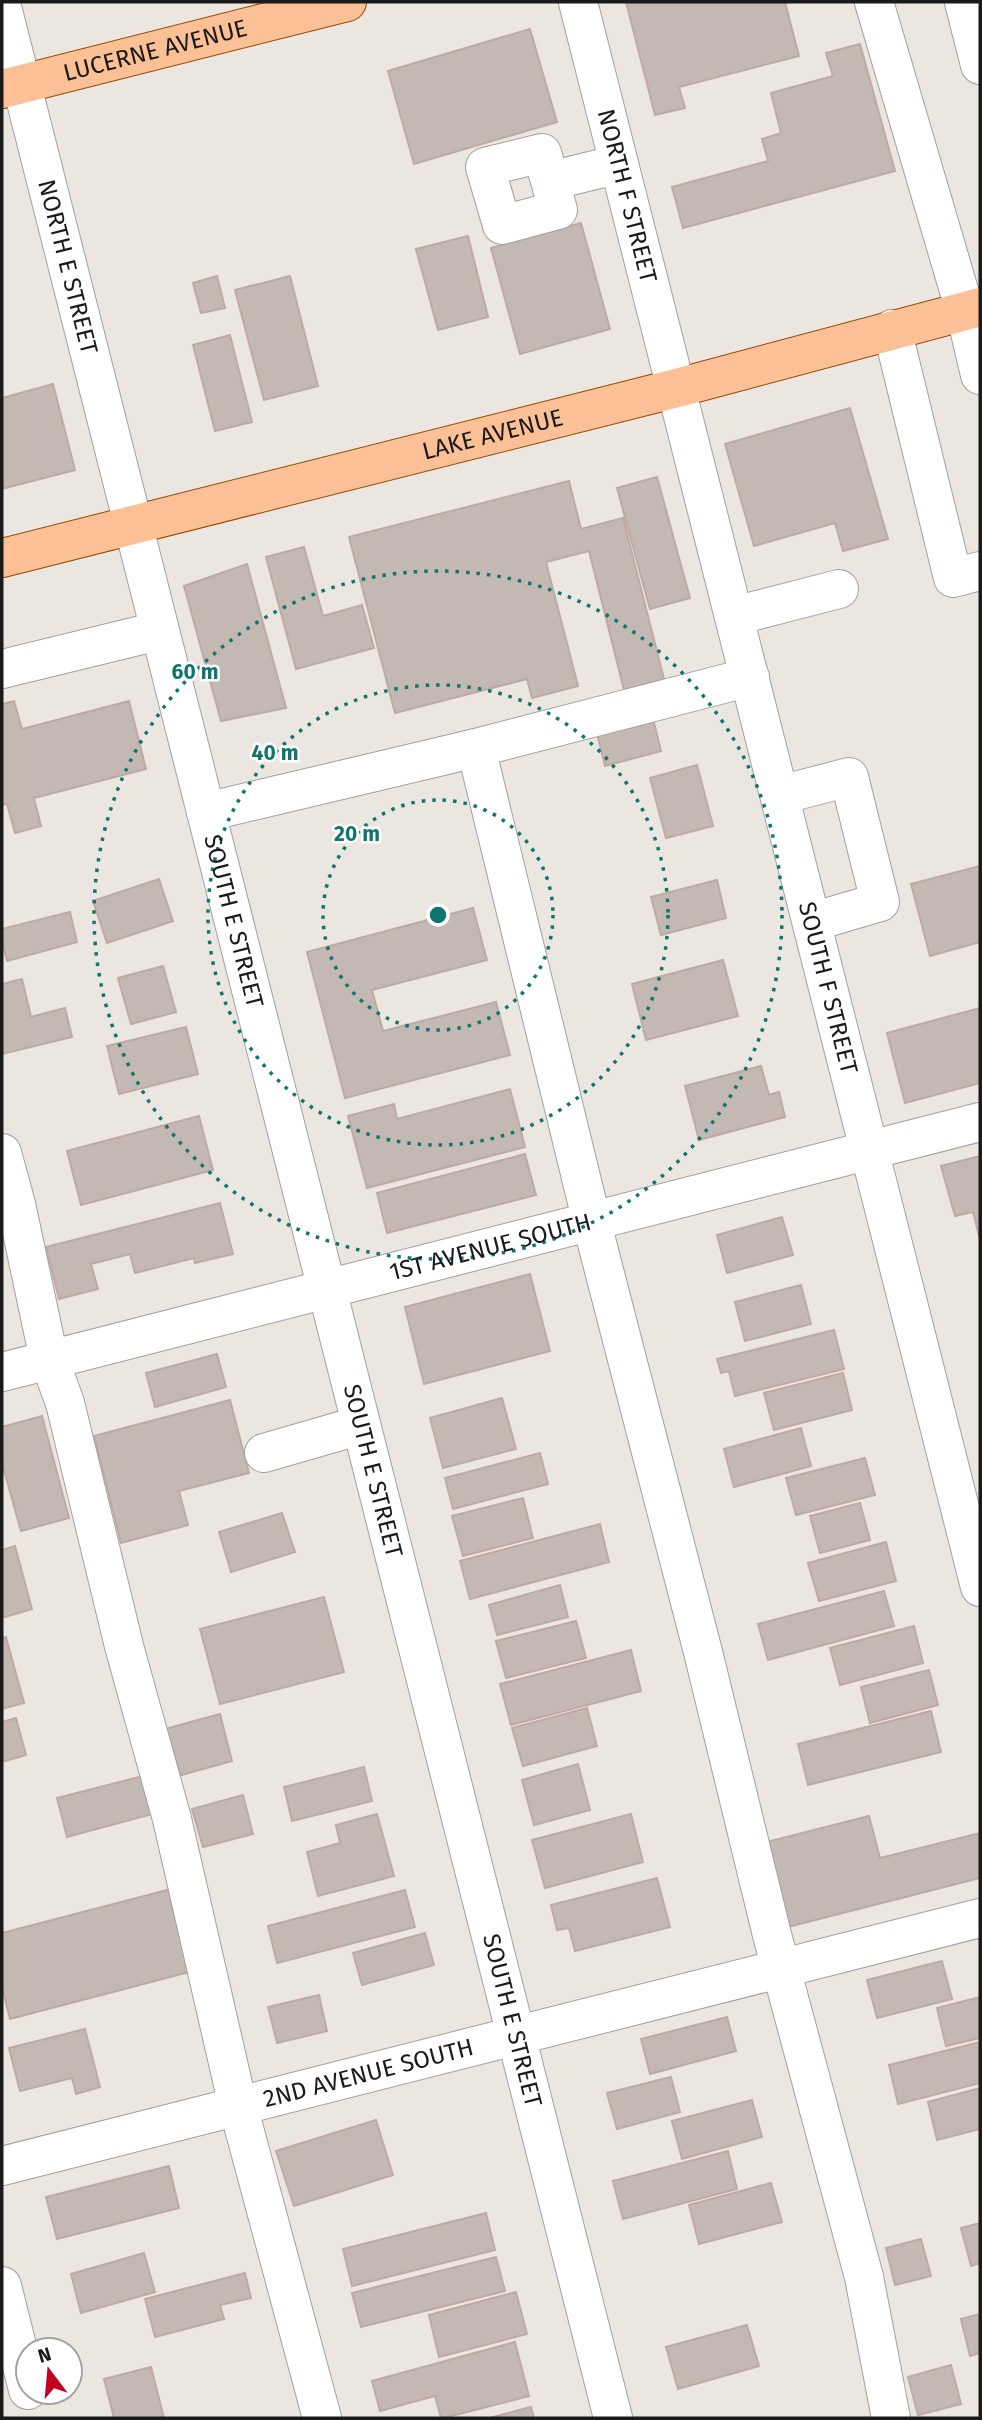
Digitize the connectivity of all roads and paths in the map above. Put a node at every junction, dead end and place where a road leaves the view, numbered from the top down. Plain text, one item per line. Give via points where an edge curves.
1 (347, 2) edge
2 (578, 2) edge
3 (874, 2) edge
4 (964, 2) edge
5 (2, 7) edge
6 (980, 65) edge
7 (12, 87) edge
8 (619, 164) junction
9 (550, 181) dead end
10 (973, 309) edge
11 (892, 330) junction
12 (980, 376) edge
13 (677, 388) junction
14 (133, 525) junction
15 (2, 558) edge
16 (980, 571) edge
17 (839, 589) dead end
18 (734, 616) junction
19 (159, 631) junction
20 (2, 669) edge
21 (750, 677) junction
22 (477, 748) junction
23 (779, 795) junction
24 (206, 812) junction
25 (812, 922) junction
26 (980, 1122) edge
27 (870, 1151) junction
28 (2, 1153) edge
29 (592, 1222) junction
30 (327, 1289) junction
31 (49, 1359) junction
32 (2, 1371) edge
33 (361, 1425) junction
34 (264, 1453) dead end
35 (980, 1587) edge
36 (980, 1917) edge
37 (782, 1968) junction
38 (516, 2036) junction
39 (238, 2106) junction
40 (2, 2166) edge
41 (2, 2286) edge
42 (14, 2336) edge
43 (322, 2418) edge
44 (613, 2418) edge
45 (891, 2418) edge

1 - 7 main road, LUCERNE AVENUE
2 - 8 street, NORTH F STREET
3 - 10 street
4 - 6 street
5 - 7 street, NORTH E STREET
7 - 14 street, NORTH E STREET
8 - 9 street
8 - 13 street, NORTH F STREET
10 - 11 main road, LAKE AVENUE
10 - 12 street
11 - 13 main road, LAKE AVENUE
11 - 16 street via 953,578
13 - 14 main road, LAKE AVENUE
13 - 18 street, SOUTH F STREET
14 - 15 main road, LAKE AVENUE
14 - 19 street, SOUTH E STREET
17 - 18 street
18 - 21 street, SOUTH F STREET
19 - 20 street
19 - 24 street, SOUTH E STREET
21 - 22 street
21 - 23 street, SOUTH F STREET
22 - 24 street
22 - 29 street
23 - 25 street, SOUTH F STREET
23 - 25 street via 849,777 880,902
24 - 30 street, SOUTH E STREET
25 - 27 street, SOUTH F STREET
26 - 27 street, 1ST AVENUE SOUTH
27 - 29 street, 1ST AVENUE SOUTH
27 - 35 street, SOUTH F STREET
28 - 31 street
29 - 30 street, 1ST AVENUE SOUTH
29 - 37 street
30 - 31 street, 1ST AVENUE SOUTH
30 - 33 street, SOUTH E STREET
31 - 32 street, 1ST AVENUE SOUTH
31 - 39 street via 65,1403 172,1819
33 - 34 street
33 - 38 street, SOUTH E STREET
36 - 37 street, 2ND AVENUE SOUTH
37 - 38 street, 2ND AVENUE SOUTH
37 - 45 street via 864,2277
38 - 39 street, 2ND AVENUE SOUTH
38 - 44 street, SOUTH E STREET
39 - 40 street, 2ND AVENUE SOUTH
39 - 43 street
41 - 42 street

